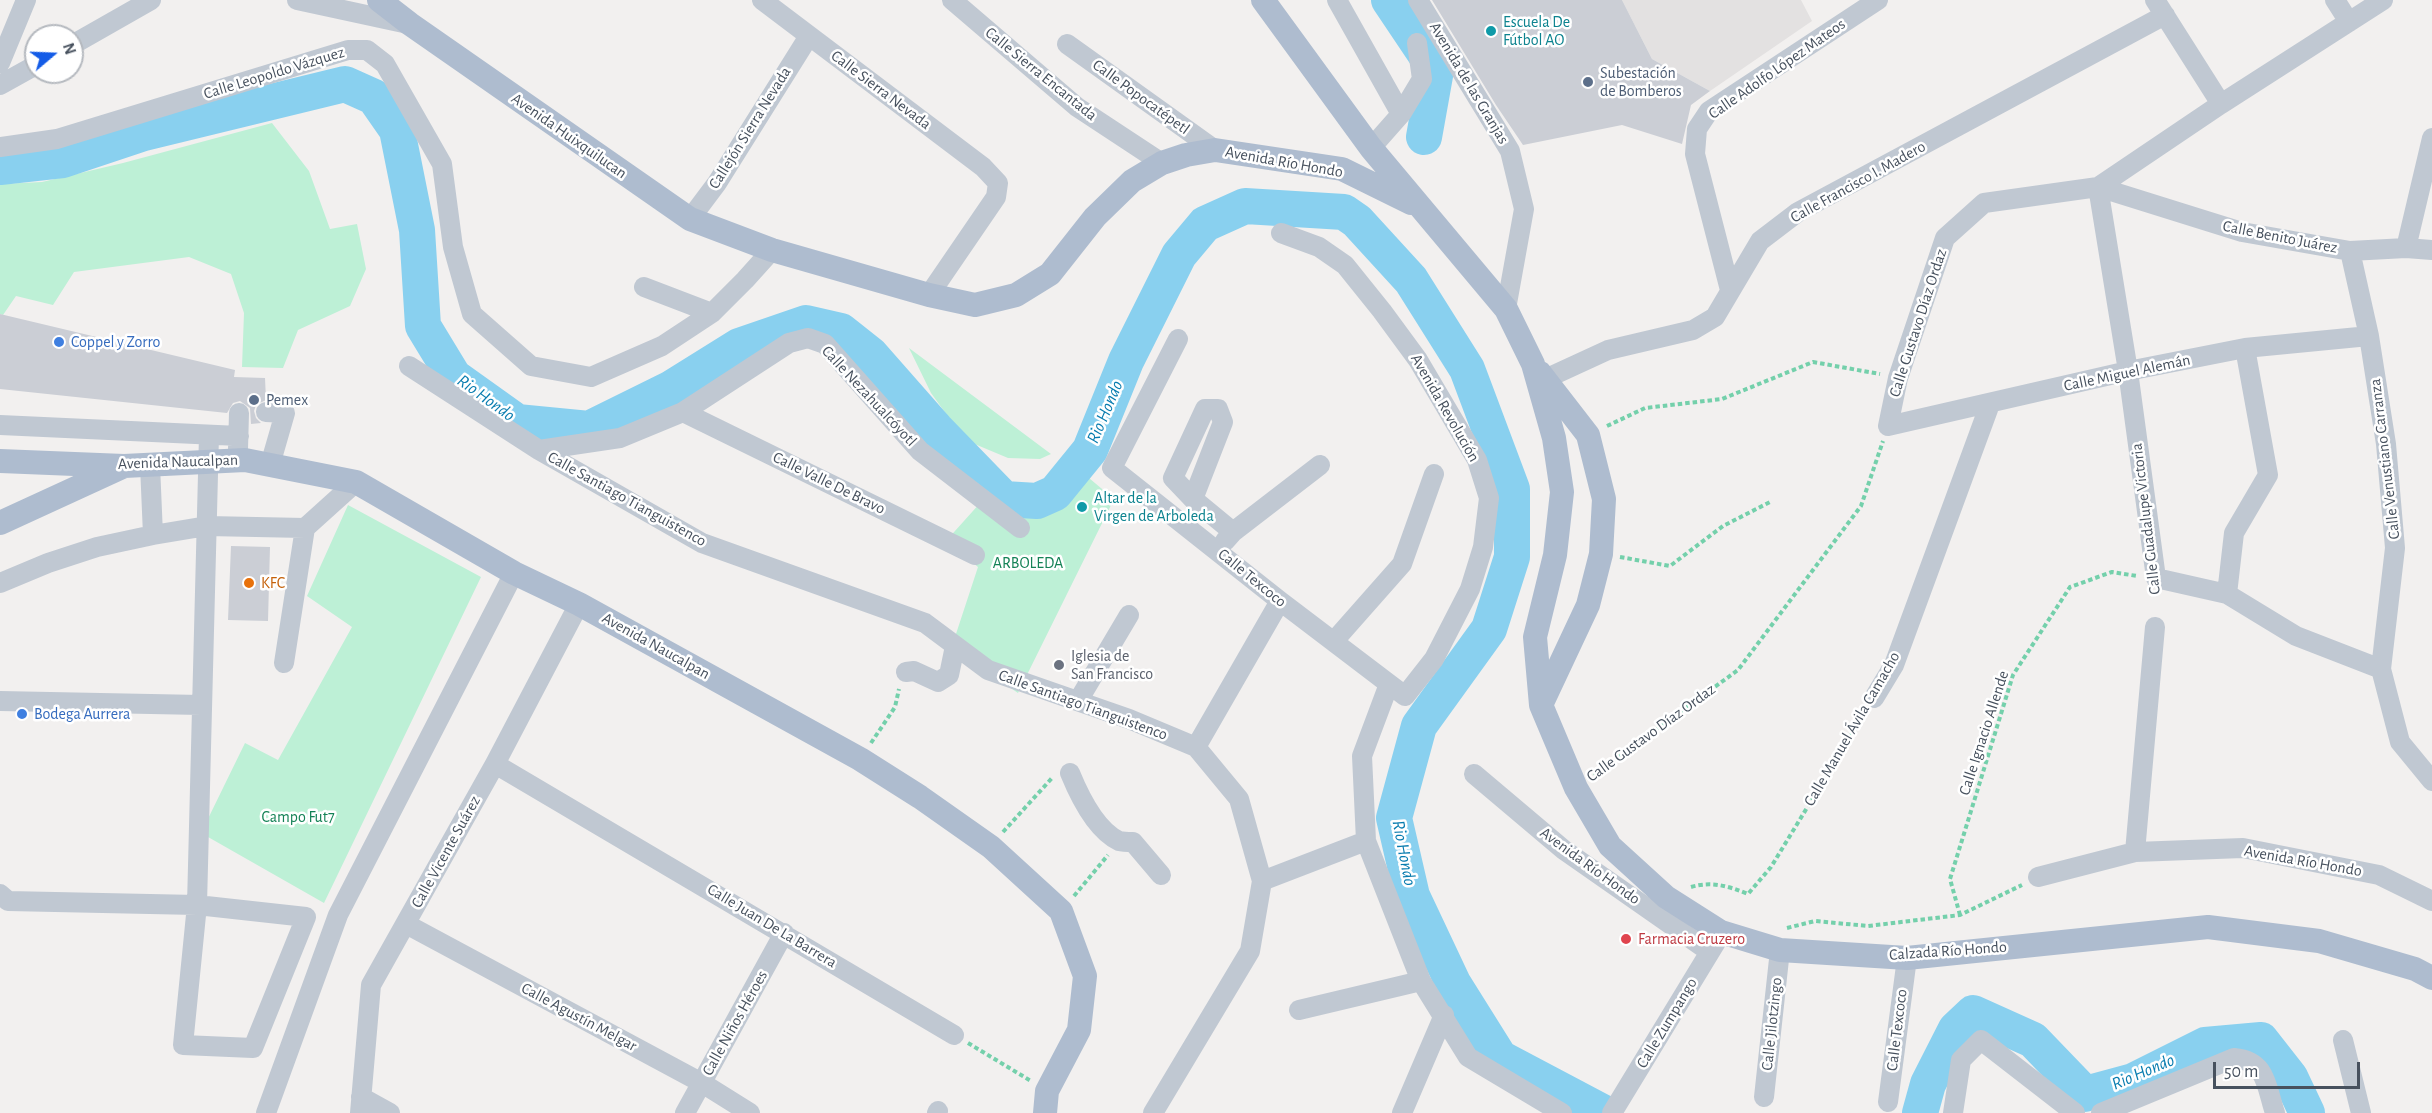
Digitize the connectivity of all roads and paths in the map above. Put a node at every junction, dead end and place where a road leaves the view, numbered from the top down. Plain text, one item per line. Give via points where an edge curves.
1 (26, 0) edge
2 (152, 0) edge
3 (297, 0) edge
4 (379, 0) edge
5 (762, 0) edge
6 (952, 0) edge
7 (1263, 0) edge
8 (1337, 0) edge
9 (1418, 0) edge
10 (1878, 0) edge
11 (2335, 0) edge
12 (2383, 0) edge
13 (2160, 8) edge
14 (2349, 22) junction
15 (411, 24) junction
16 (809, 36) junction
17 (84, 38) edge
18 (1417, 43) dead end
19 (1067, 44) dead end
20 (0, 63) edge
21 (24, 72) edge
22 (0, 85) edge
23 (2221, 104) junction
24 (1401, 114) junction
25 (2432, 138) edge
26 (0, 147) edge
27 (1371, 148) junction
28 (1215, 150) junction
29 (1162, 163) junction
30 (1342, 169) junction
31 (2098, 187) junction
32 (1420, 208) junction
33 (690, 219) junction
34 (1281, 233) dead end
35 (2406, 248) junction
36 (772, 250) junction
37 (2432, 250) edge
38 (2350, 251) junction
39 (644, 287) dead end
40 (1730, 290) junction
41 (929, 295) junction
42 (1506, 309) junction
43 (712, 313) junction
44 (2369, 336) junction
45 (1178, 339) dead end
46 (2245, 348) junction
47 (409, 366) dead end
48 (2128, 371) junction
49 (1539, 372) junction
50 (1898, 378) junction
51 (1990, 404) junction
52 (239, 412) dead end
53 (266, 412) dead end
54 (683, 412) junction
55 (0, 425) edge
56 (1888, 426) junction
57 (210, 435) junction
58 (1588, 435) junction
59 (238, 448) junction
60 (539, 450) junction
61 (0, 461) edge
62 (210, 461) junction
63 (150, 465) junction
64 (270, 465) junction
65 (1320, 465) dead end
66 (124, 466) junction
67 (1434, 474) dead end
68 (356, 482) junction
69 (1193, 499) junction
70 (1772, 501) dead end
71 (0, 523) edge
72 (207, 526) junction
73 (304, 528) junction
74 (1020, 528) dead end
75 (1233, 532) junction
76 (153, 535) junction
77 (1217, 549) junction
78 (1601, 554) junction
79 (975, 555) dead end
80 (514, 573) junction
81 (2156, 578) junction
82 (0, 583) edge
83 (2227, 594) junction
84 (1280, 601) junction
85 (579, 604) junction
86 (1129, 615) dead end
87 (2155, 627) dead end
88 (1334, 641) junction
89 (955, 646) junction
90 (284, 663) dead end
91 (2381, 669) junction
92 (906, 672) joint
93 (1399, 691) junction
94 (1874, 698) joint
95 (0, 701) edge
96 (1078, 701) junction
97 (201, 705) junction
98 (1541, 705) junction
99 (1197, 747) junction
100 (860, 759) junction
101 (495, 764) junction
102 (1071, 773) joint
103 (1474, 774) dead end
104 (2432, 781) edge
105 (1576, 788) junction
106 (1120, 841) junction
107 (1366, 841) junction
108 (991, 847) junction
109 (2135, 852) junction
110 (1161, 875) dead end
111 (2038, 877) joint
112 (1262, 881) junction
113 (0, 894) edge
114 (1666, 897) junction
115 (2432, 901) edge
116 (198, 905) junction
117 (1061, 911) junction
118 (1960, 915) junction
119 (406, 924) junction
120 (784, 933) junction
121 (1752, 941) junction
122 (1716, 942) junction
123 (1780, 950) junction
124 (1907, 958) junction
125 (2432, 978) edge
126 (1421, 981) junction
127 (1299, 1010) dead end
128 (1444, 1015) junction
129 (954, 1035) joint
130 (2343, 1040) dead end
131 (702, 1083) junction
132 (1764, 1097) dead end
133 (1046, 1102) edge
134 (1888, 1102) dead end
135 (361, 1105) edge
136 (266, 1113) edge
137 (390, 1113) edge
138 (685, 1113) edge
139 (750, 1113) edge
140 (1153, 1113) edge
141 (1402, 1113) edge
142 (1562, 1113) edge
143 (1612, 1113) edge
144 (1953, 1113) edge
145 (2075, 1113) edge
146 (2101, 1113) edge
147 (2274, 1113) edge
148 (2361, 1113) edge

1 - 20 street
2 - 17 street
3 - 15 street
4 - 15 main road, Avenida Huixquilucan
5 - 16 street, Calle Sierra Nevada
6 - 29 street, Calle Sierra Encantada via 1077,107
7 - 27 main road
8 - 24 street
9 - 42 street, Avenida de las Granjas via 1510,151 1524,209
10 - 40 street, Calle Adolfo López Mateos via 1709,111 1697,129 1695,154
11 - 14 street
12 - 14 street, Calle Gustavo Díaz Ordaz
13 - 23 street
13 - 40 street, Calle Francisco I. Madero via 1798,212 1760,242
14 - 23 street, Calle Gustavo Díaz Ordaz
15 - 33 main road, Avenida Huixquilucan
16 - 33 street, Callejón Sierra Nevada via 717,183
16 - 41 street, Calle Sierra Nevada via 983,167 998,183 996,197
18 - 24 street via 1422,79
19 - 28 street, Calle Popocatépetl
21 - 22 street
23 - 31 street, Calle Gustavo Díaz Ordaz
24 - 27 street
25 - 35 street
26 - 43 street, Calle Leopoldo Vázquez via 57,139 348,50 367,50 385,64 442,164 453,248 472,314 531,366 591,377 662,346
27 - 30 main road
27 - 32 main road
28 - 29 main road, Avenida Río Hondo
28 - 30 main road, Avenida Río Hondo
29 - 41 main road, Avenida Río Hondo via 1132,181 1095,218 1050,274 1016,295 975,305
30 - 32 main road, Avenida Río Hondo
31 - 38 street, Calle Benito Juárez via 2242,232
31 - 48 street, Calle Guadalupe Victoria
31 - 50 street, Calle Gustavo Díaz Ordaz via 1984,203 1945,238
32 - 42 main road
33 - 36 main road, Avenida Huixquilucan
34 - 93 street, Avenida Revolución via 1319,247 1346,266 1382,311 1418,360 1477,460 1488,498 1483,547 1470,589 1434,659
35 - 37 street, Calle Benito Juárez
35 - 38 street, Calle Benito Juárez
36 - 41 main road, Avenida Río Hondo
36 - 43 street, Calle Leopoldo Vázquez
38 - 44 street, Calle Venustiano Carranza
39 - 43 street
40 - 49 street, Calle Francisco I. Madero via 1715,317 1693,330 1608,350
42 - 49 main road
44 - 46 street, Calle Miguel Alemán
44 - 91 street, Calle Venustiano Carranza via 2386,444 2395,548
45 - 77 street, Calle Texcoco via 1112,468
46 - 48 street, Calle Miguel Alemán
46 - 83 street via 2268,475 2234,533
47 - 60 street
48 - 51 street, Calle Miguel Alemán
48 - 81 street, Calle Guadalupe Victoria
49 - 58 main road
49 - 98 main road via 1562,492 1555,555 1534,638
50 - 56 street, Calle Gustavo Díaz Ordaz
50 - 58 path via 1813,362 1722,399 1645,408
51 - 56 street, Calle Miguel Alemán
51 - 94 street, Calle Manuel Ávila Camacho via 1894,665
52 - 59 street
53 - 64 street via 285,413
54 - 60 street, Calle Nezahualcóyotl via 620,438
54 - 74 street, Calle Nezahualcóyotl via 789,343 808,338 825,344 920,451
54 - 79 street, Calle Valle De Bravo
55 - 57 street
56 - 105 path, Calle Gustavo Díaz Ordaz via 1861,506 1738,670
57 - 59 street
57 - 62 street
58 - 78 main road via 1604,499
59 - 62 main road, Avenida Naucalpan
59 - 64 main road, Avenida Naucalpan
60 - 89 street, Calle Santiago Tianguistenco via 702,543 926,623
61 - 66 main road, Avenida Naucalpan
62 - 63 main road, Avenida Naucalpan
62 - 72 street
63 - 66 main road, Avenida Naucalpan
63 - 76 street
64 - 68 main road, Avenida Naucalpan
65 - 75 street
66 - 71 main road
67 - 88 street via 1402,564
68 - 73 street
68 - 80 main road, Avenida Naucalpan
69 - 69 street via 1223,422 1218,409 1204,409 1173,478
69 - 75 street
70 - 78 path via 1723,526 1671,566
72 - 73 street
72 - 76 street
72 - 97 street
73 - 90 street
75 - 77 street
76 - 82 street via 97,547
77 - 84 street, Calle Texcoco
78 - 98 main road via 1588,605
80 - 85 main road, Avenida Naucalpan
80 - 136 street via 338,915
81 - 83 street
81 - 118 path, Calle Ignacio Allende via 2112,572 2070,587 2013,675 1950,879
83 - 91 street via 2295,636
84 - 88 street, Calle Texcoco
84 - 99 street
85 - 100 main road, Avenida Naucalpan
85 - 101 street, Calle Vicente Suárez
86 - 96 street
87 - 109 street
88 - 93 street, Calle Texcoco
89 - 92 street via 949,675 938,682 914,671
89 - 96 street, Calle Santiago Tianguistenco via 988,670
91 - 104 street via 2400,742
92 - 100 path via 895,706
93 - 107 street via 1386,692 1362,756
94 - 114 path, Calle Manuel Ávila Camacho via 1771,867 1748,894 1722,884 1700,884
95 - 97 street
96 - 99 street, Calle Santiago Tianguistenco
97 - 116 street
98 - 105 main road, Calzada Río Hondo
99 - 112 street, Calle Santiago Tianguistenco via 1239,799
100 - 108 main road, Avenida Naucalpan
101 - 119 street, Calle Vicente Suárez
101 - 120 street, Calle Juan De La Barrera
102 - 106 street via 1080,797 1101,825
102 - 108 path via 1052,778
103 - 122 street, Avenida Río Hondo via 1564,850
105 - 114 main road, Calzada Río Hondo via 1610,846
106 - 110 street via 1133,842
106 - 117 path
107 - 112 street
107 - 126 street
108 - 117 main road, Avenida Naucalpan
109 - 111 street, Avenida Río Hondo
109 - 115 street, Avenida Río Hondo via 2243,848 2379,875
111 - 118 path
112 - 140 street, Calle Santiago Tianguistenco via 1250,951
113 - 116 street via 8,901
114 - 122 main road, Calzada Río Hondo
116 - 116 street via 183,1045 253,1048 306,917
117 - 133 main road, Avenida Naucalpan via 1086,976 1079,1030
118 - 121 path via 1868,926 1815,921
119 - 131 street, Calle Agustín Melgar
119 - 135 street, Calle Vicente Suárez via 371,985
120 - 129 street, Calle Juan De La Barrera
120 - 131 street, Calle Niños Héroes
121 - 122 main road, Calzada Río Hondo
121 - 123 main road, Calzada Río Hondo
122 - 143 street, Calle Zumpango
123 - 124 main road, Calzada Río Hondo
123 - 132 street, Calle Jilotzingo
124 - 125 main road, Calzada Río Hondo via 2208,927 2319,941 2415,969
124 - 134 street, Calle Texcoco
126 - 127 street
126 - 128 street
128 - 141 street
128 - 142 street via 1468,1057
129 - 133 path
130 - 148 street
131 - 138 street, Calle Niños Héroes
131 - 139 street, Calle Agustín Melgar
135 - 137 street
144 - 145 street via 1961,1060 1981,1040
146 - 147 street via 2234,1058 2256,1063 2264,1076

